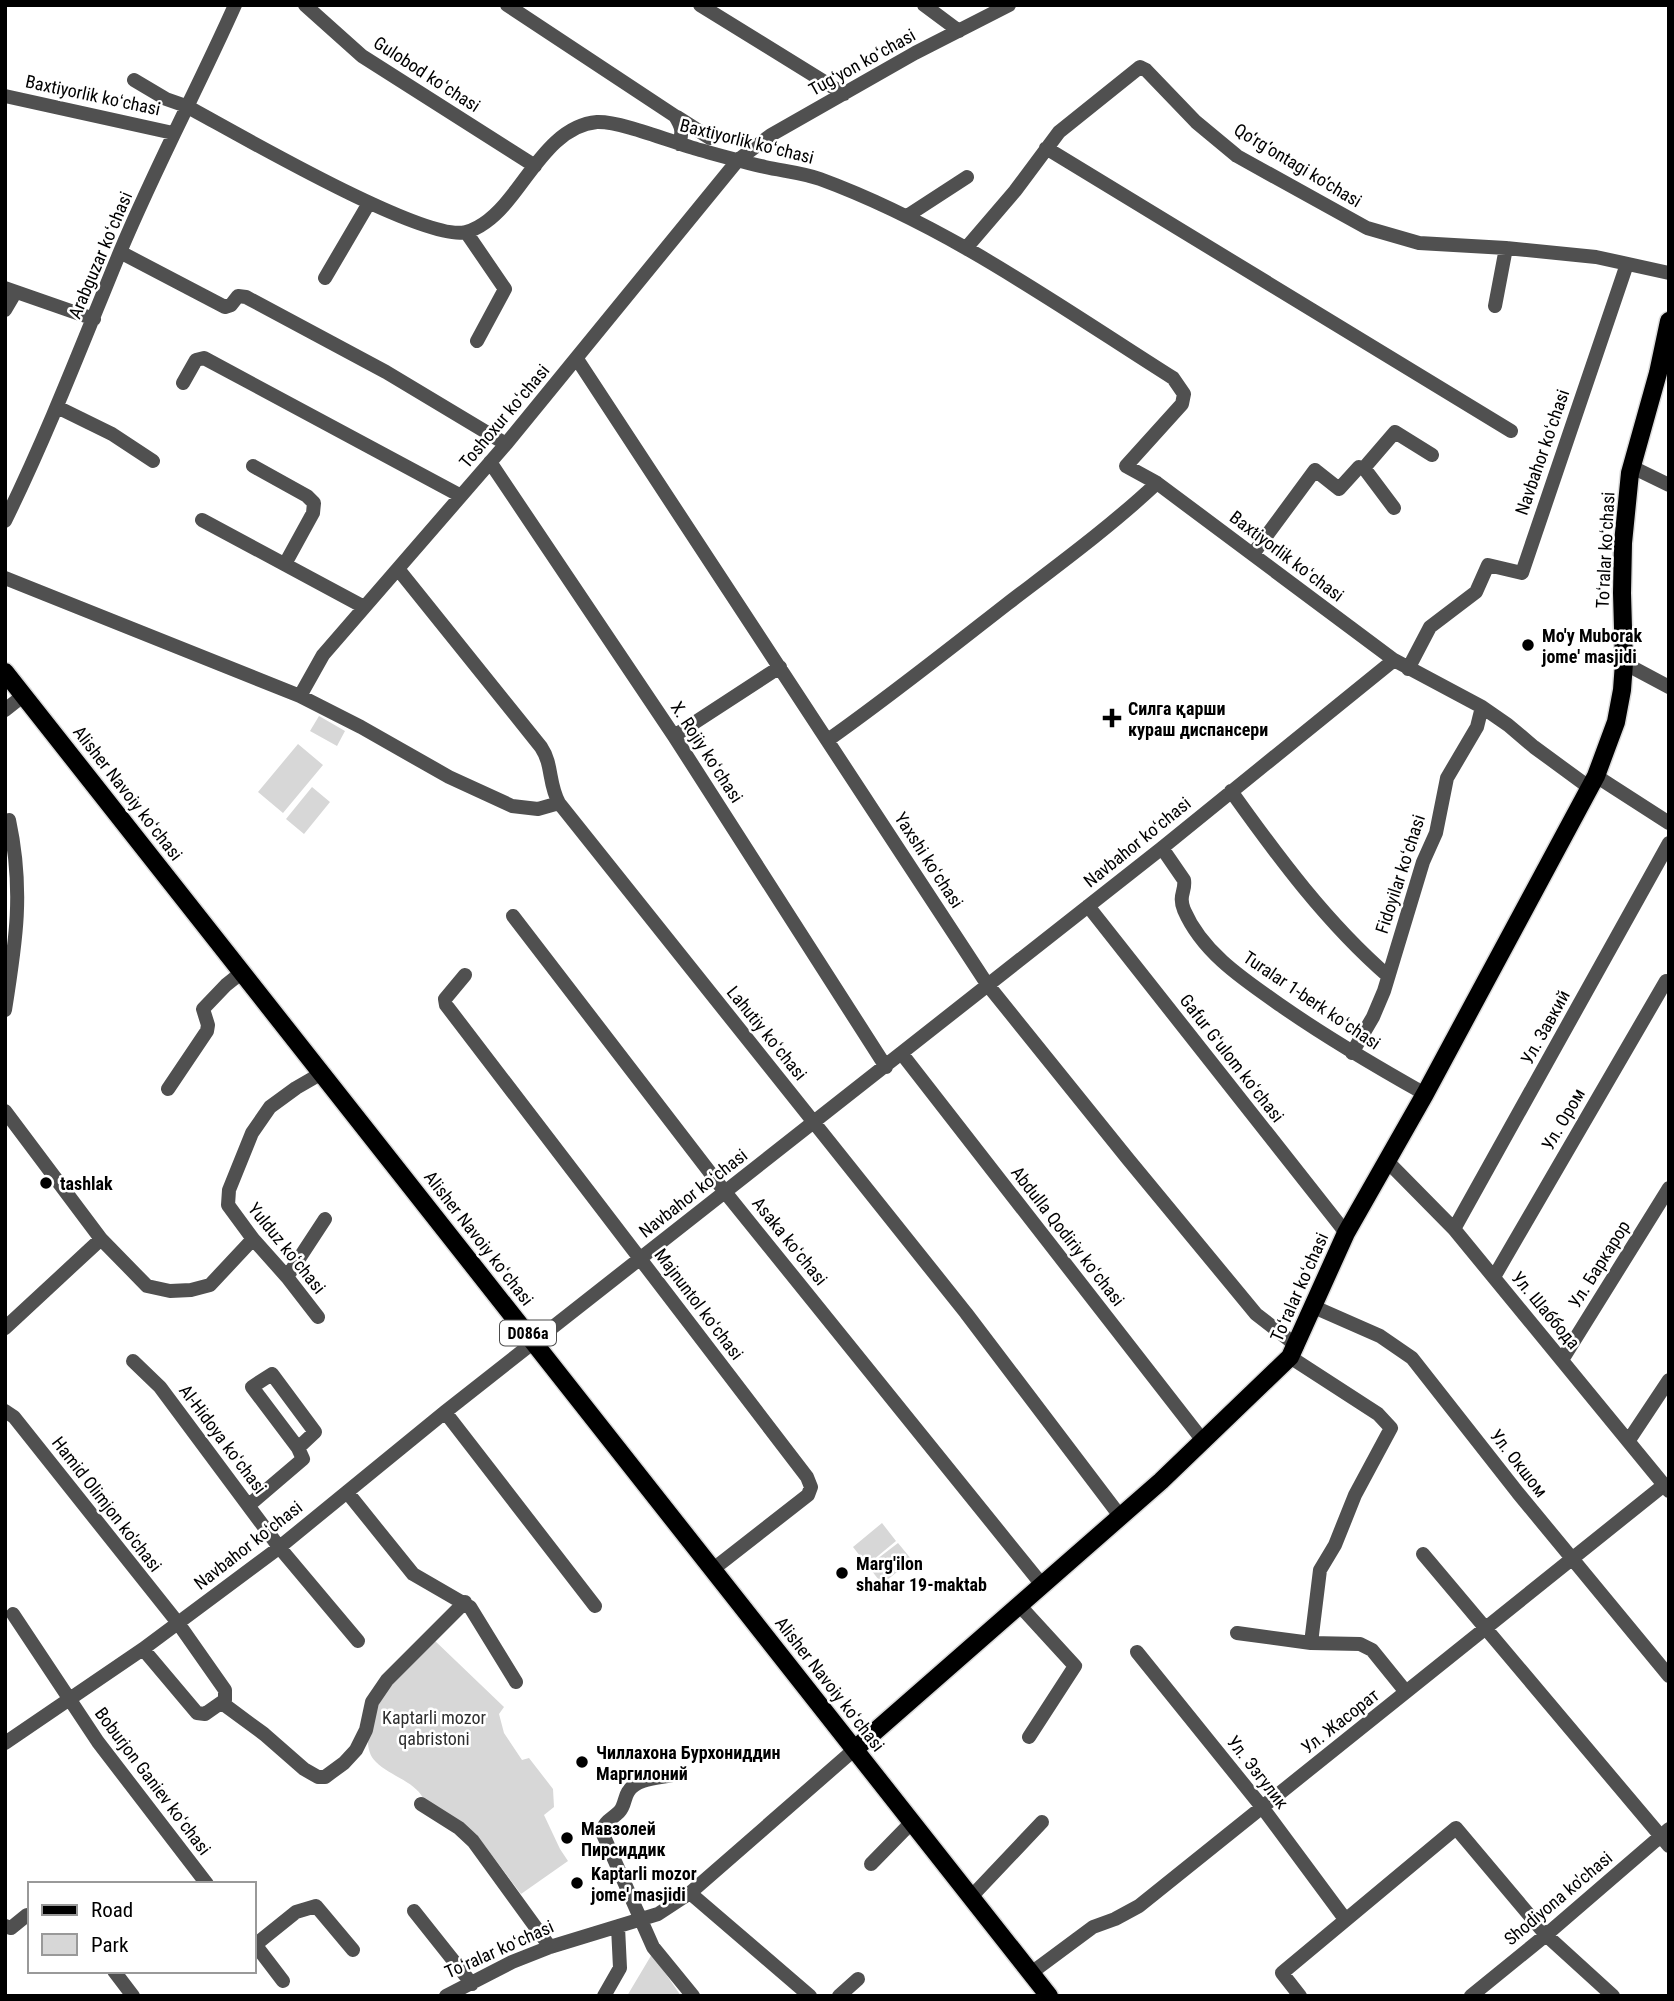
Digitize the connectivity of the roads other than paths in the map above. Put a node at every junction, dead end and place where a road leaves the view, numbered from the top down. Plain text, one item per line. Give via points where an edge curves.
1 (235, 5) edge
2 (305, 5) edge
3 (507, 5) edge
4 (700, 5) edge
5 (923, 5) edge
6 (1009, 5) edge
7 (959, 31) junction
8 (134, 80) dead end
9 (844, 94) junction
10 (5, 96) edge
11 (186, 106) junction
12 (676, 116) junction
13 (173, 133) junction
14 (710, 138) dead end
15 (679, 144) junction
16 (1046, 148) junction
17 (738, 160) junction
18 (535, 166) junction
19 (967, 177) dead end
20 (369, 203) junction
21 (907, 216) junction
22 (466, 232) junction
23 (967, 247) junction
24 (1506, 248) junction
25 (121, 252) junction
26 (1627, 264) junction
27 (1669, 273) edge
28 (325, 278) dead end
29 (10, 291) edge
30 (1495, 306) dead end
31 (5, 310) edge
32 (94, 319) junction
33 (1669, 321) edge
34 (477, 341) dead end
35 (577, 359) junction
36 (183, 383) dead end
37 (57, 407) junction
38 (1511, 431) dead end
39 (506, 444) junction
40 (1432, 455) dead end
41 (153, 461) dead end
42 (490, 462) junction
43 (253, 466) dead end
44 (1632, 467) junction
45 (1364, 468) junction
46 (1157, 483) junction
47 (1669, 485) edge
48 (461, 496) junction
49 (1394, 508) dead end
50 (202, 520) dead end
51 (5, 521) edge
52 (1253, 554) junction
53 (285, 564) junction
54 (398, 569) junction
55 (5, 578) edge
56 (364, 607) junction
57 (1394, 660) junction
58 (1624, 663) junction
59 (780, 667) junction
60 (1408, 668) junction
61 (5, 672) edge
62 (1669, 687) edge
63 (24, 695) junction
64 (300, 696) junction
65 (1482, 707) junction
66 (5, 710) edge
67 (674, 736) junction
68 (828, 740) junction
69 (1593, 782) junction
70 (1231, 792) junction
71 (559, 803) junction
72 (9, 820) dead end
73 (1669, 822) edge
74 (1669, 843) edge
75 (1162, 848) junction
76 (1088, 906) junction
77 (513, 916) dead end
78 (241, 973) junction
79 (465, 975) dead end
80 (1388, 976) junction
81 (1666, 981) dead end
82 (987, 985) junction
83 (5, 1010) edge
84 (1352, 1053) junction
85 (902, 1054) junction
86 (886, 1067) junction
87 (322, 1073) junction
88 (168, 1089) dead end
89 (1426, 1094) junction
90 (5, 1111) edge
91 (815, 1123) junction
92 (1387, 1160) junction
93 (1669, 1188) edge
94 (725, 1192) junction
95 (325, 1219) dead end
96 (1454, 1229) junction
97 (1346, 1233) junction
98 (253, 1239) junction
99 (101, 1240) junction
100 (640, 1259) junction
101 (288, 1277) junction
102 (1494, 1277) junction
103 (1314, 1307) junction
104 (318, 1317) dead end
105 (5, 1328) edge
106 (535, 1343) junction
107 (1294, 1352) junction
108 (1562, 1360) junction
109 (133, 1361) dead end
110 (1669, 1380) edge
111 (5, 1410) edge
112 (445, 1412) junction
113 (1629, 1440) junction
114 (1204, 1442) junction
115 (298, 1448) junction
116 (1666, 1488) edge
117 (347, 1492) junction
118 (248, 1505) junction
119 (1120, 1516) junction
120 (279, 1547) junction
121 (1423, 1554) dead end
122 (1573, 1558) junction
123 (712, 1570) junction
124 (1042, 1586) junction
125 (464, 1602) junction
126 (595, 1606) dead end
127 (1020, 1606) junction
128 (13, 1614) dead end
129 (177, 1623) junction
130 (1485, 1629) junction
131 (1237, 1633) dead end
132 (358, 1641) dead end
133 (1311, 1643) junction
134 (143, 1649) junction
135 (1137, 1652) dead end
136 (1669, 1676) edge
137 (516, 1682) dead end
138 (1406, 1692) junction
139 (70, 1700) junction
140 (222, 1703) junction
141 (1029, 1737) dead end
142 (5, 1743) edge
143 (855, 1749) junction
144 (674, 1775) dead end
145 (421, 1804) dead end
146 (1262, 1807) junction
147 (912, 1822) junction
148 (1042, 1822) dead end
149 (1666, 1838) edge
150 (871, 1864) dead end
151 (204, 1882) edge
152 (690, 1893) junction
153 (971, 1897) junction
154 (414, 1911) dead end
155 (27, 1915) dead end
156 (1345, 1919) junction
157 (640, 1922) junction
158 (5, 1926) edge
159 (618, 1927) junction
160 (1546, 1935) junction
161 (256, 1943) edge
162 (256, 1945) edge
163 (550, 1947) junction
164 (353, 1950) dead end
165 (116, 1973) edge
166 (1031, 1973) junction
167 (858, 1979) dead end
168 (283, 1981) dead end
169 (472, 1984) junction
170 (1293, 1993) edge
171 (134, 1996) edge
172 (446, 1996) edge
173 (604, 1996) edge
174 (693, 1996) edge
175 (810, 1996) edge
176 (839, 1996) edge
177 (1049, 1996) edge
178 (1471, 1996) edge
179 (1614, 1996) edge

1 - 11 street, Arabguzar koʻchasi
2 - 18 street, Gulobod koʻchasi via 362,55
3 - 12 street
4 - 9 street
5 - 7 street
6 - 7 street, Tugʻyon koʻchasi
7 - 9 street, Tugʻyon koʻchasi
8 - 11 street, Baxtiyorlik koʻchasi
9 - 17 street, Tugʻyon koʻchasi via 771,135
10 - 13 street, Baxtiyorlik koʻchasi
11 - 13 street, Arabguzar koʻchasi
11 - 20 street, Baxtiyorlik koʻchasi
12 - 14 street
12 - 15 street via 681,125
13 - 25 street, Arabguzar koʻchasi
15 - 17 street, Baxtiyorlik koʻchasi
15 - 18 street, Baxtiyorlik koʻchasi via 596,122 562,137
16 - 23 street, Qo‘rg‘ontagi ko‘chasi
16 - 24 street, Qo‘rg‘ontagi ko‘chasi via 1059,132 1140,67 1237,156 1367,228 1419,243
16 - 38 street
17 - 21 street, Baxtiyorlik koʻchasi via 818,178
17 - 35 street, Toshoxur koʻchasi
18 - 22 street, Baxtiyorlik koʻchasi via 500,211
19 - 21 street
20 - 22 street, Baxtiyorlik koʻchasi via 432,228
20 - 28 street
21 - 23 street, Baxtiyorlik koʻchasi
22 - 34 street via 505,289
23 - 46 street, Baxtiyorlik koʻchasi via 1180,385 1182,404 1126,467
24 - 26 street, Qo‘rg‘ontagi ko‘chasi
24 - 30 street
25 - 32 street, Arabguzar koʻchasi
25 - 39 street via 225,307 237,296 246,297 386,372
26 - 27 street, Qo‘rg‘ontagi ko‘chasi
26 - 60 street, Navbahor koʻchasi via 1522,573 1488,565 1476,592 1430,627
29 - 31 street
29 - 32 street
32 - 37 street, Arabguzar koʻchasi
33 - 44 main road, Toʻralar koʻchasi
35 - 39 street, Toshoxur koʻchasi
35 - 59 street, Yaxshi koʻchasi
36 - 48 street via 196,360 204,358
37 - 41 street
37 - 51 street, Arabguzar koʻchasi
39 - 42 street, Toshoxur koʻchasi
40 - 45 street via 1395,432
42 - 48 street, Toshoxur koʻchasi
42 - 67 street, X. Rojiy koʻchasi
43 - 53 street via 314,503
44 - 47 street
44 - 58 main road, Toʻralar koʻchasi via 1623,543
45 - 49 street
45 - 52 street via 1359,467 1339,489 1315,470
46 - 52 street, Baxtiyorlik koʻchasi
46 - 68 street via 1126,512
48 - 54 street, Toshoxur koʻchasi
50 - 53 street
52 - 57 street, Baxtiyorlik koʻchasi
53 - 56 street
54 - 56 street, Toshoxur koʻchasi
54 - 71 street, Lahutiy koʻchasi via 541,747
55 - 64 street
56 - 64 street, Toshoxur koʻchasi via 323,655
57 - 60 street
57 - 70 street, Navbahor koʻchasi
58 - 62 street
58 - 69 main road, Toʻralar koʻchasi via 1616,722
59 - 67 street
59 - 68 street, Yaxshi koʻchasi
60 - 65 street
61 - 63 main road, Alisher Navoiy koʻchasi / D086a
63 - 66 street
63 - 78 main road, Alisher Navoiy koʻchasi / D086a
64 - 71 street via 512,806 538,809
65 - 69 street via 1542,754
65 - 80 street, Fidoyilar koʻchasi via 1477,727 1447,778 1436,833
67 - 86 street, X. Rojiy koʻchasi
68 - 82 street, Yaxshi koʻchasi
69 - 73 street
69 - 89 main road, Toʻralar koʻchasi
70 - 75 street, Navbahor koʻchasi
70 - 80 street, Fidoyilar koʻchasi via 1313,900
71 - 91 street, Lahutiy koʻchasi
72 - 83 street via 18,920
74 - 96 street, Ул. Завкий
75 - 76 street, Navbahor koʻchasi
75 - 84 street, Turalar 1-berk koʻchasi via 1184,880 1181,895 1189,921 1220,960
76 - 82 street, Navbahor koʻchasi
76 - 97 street, Gafur Gʻulom koʻchasi
77 - 94 street, Asaka koʻchasi
78 - 87 main road, Alisher Navoiy koʻchasi / D086a
78 - 88 street via 204,1009 207,1031
79 - 100 street, Majnuntol koʻchasi via 445,999 446,1005
80 - 84 street, Fidoyilar koʻchasi via 1373,1017
81 - 102 street, Ул. Ором
82 - 85 street, Navbahor koʻchasi
82 - 107 street, Yaxshi koʻchasi via 1256,1314
84 - 89 street, Turalar 1-berk koʻchasi
85 - 86 street, Navbahor koʻchasi
85 - 114 street, Abdulla Qodiriy koʻchasi
86 - 91 street, Navbahor koʻchasi
87 - 98 street, Yulduz koʻchasi via 270,1107 252,1133 229,1190 228,1205
87 - 106 main road, Alisher Navoiy koʻchasi / D086a
89 - 92 main road, Toʻralar koʻchasi
90 - 99 street
91 - 94 street, Navbahor koʻchasi
91 - 119 street, Lahutiy koʻchasi
92 - 96 street, Ул. Шаббода
92 - 97 main road, Toʻralar koʻchasi
93 - 108 street, Ул. Баркарор
94 - 100 street, Navbahor koʻchasi
94 - 124 street, Asaka koʻchasi
95 - 101 street
96 - 102 street, Ул. Шаббода
97 - 103 main road, Toʻralar koʻchasi
98 - 99 street via 210,1285 170,1292 147,1286
98 - 101 street, Yulduz koʻchasi
99 - 105 street
100 - 106 street, Navbahor koʻchasi
100 - 123 street, Majnuntol koʻchasi via 811,1487 808,1495
101 - 104 street, Yulduz koʻchasi
102 - 108 street, Ул. Шаббода
103 - 107 main road, Toʻralar koʻchasi
103 - 122 street, Ул. Окшом via 1380,1336 1412,1358
106 - 112 street, Navbahor koʻchasi
106 - 123 main road, Alisher Navoiy koʻchasi / D086a
107 - 114 main road, Toʻralar koʻchasi
107 - 133 street, Yaxshi koʻchasi via 1391,1428 1320,1570
108 - 113 street, Ул. Шаббода
109 - 118 street, Al-Hidoya koʻchasi via 160,1387
110 - 113 street
111 - 129 street, Hamid Olimjon ko'chasi
112 - 117 street, Navbahor koʻchasi
112 - 126 street
113 - 116 street, Ул. Шаббода
114 - 119 main road, Toʻralar koʻchasi
115 - 115 street via 252,1387 272,1374 315,1432
115 - 118 street via 303,1459
116 - 122 street, Ул. Жасорат
117 - 120 street, Navbahor koʻchasi
117 - 125 street via 413,1574
118 - 120 street, Al-Hidoya koʻchasi
119 - 124 main road, Toʻralar koʻchasi
120 - 129 street, Navbahor koʻchasi
120 - 132 street, Al-Hidoya koʻchasi
121 - 130 street
122 - 130 street, Ул. Жасорат
122 - 136 street, Ул. Окшом
123 - 143 main road, Alisher Navoiy koʻchasi / D086a
124 - 127 main road, Toʻralar koʻchasi
125 - 137 street
125 - 140 street via 387,1680 372,1702 356,1750 329,1775 318,1777 292,1760
127 - 141 street via 1075,1666
127 - 143 main road, Toʻralar koʻchasi
128 - 139 street, Boburjon Ganiev koʻchasi
129 - 134 street, Navbahor koʻchasi
129 - 140 street, Hamid Olimjon ko'chasi via 225,1690
130 - 138 street, Ул. Жасорат
130 - 149 street
131 - 133 street
133 - 138 street via 1360,1644 1372,1650
134 - 139 street, Navbahor koʻchasi
134 - 140 street via 197,1713 205,1714
135 - 146 street, Ул. Эзгулик
138 - 146 street, Ул. Жасорат
139 - 142 street, Navbahor koʻchasi
139 - 151 street, Boburjon Ganiev koʻchasi
143 - 147 main road, Alisher Navoiy koʻchasi / D086a
143 - 152 street, Toʻralar koʻchasi
144 - 157 street via 632,1787 621,1809 602,1830
145 - 163 street via 473,1841
146 - 156 street, Ул. Эзгулик
146 - 166 street, Ул. Жасорат via 1139,1906 1093,1927
147 - 150 street
147 - 153 main road, Alisher Navoiy koʻchasi / D086a
148 - 153 street
149 - 160 street, Shodiyona ko'chasi
152 - 157 street, Toʻralar koʻchasi
152 - 175 street
153 - 166 main road, Alisher Navoiy koʻchasi / D086a
154 - 169 street
155 - 158 street via 11,1928
156 - 160 street via 1455,1828
156 - 170 street via 1282,1973
157 - 159 street, Toʻralar koʻchasi
157 - 174 street via 653,1947
159 - 163 street, Toʻralar koʻchasi
159 - 173 street via 620,1968
160 - 178 street, Shodiyona ko'chasi
160 - 179 street
161 - 164 street via 296,1912 314,1906
162 - 168 street
163 - 169 street, Toʻralar koʻchasi
165 - 171 street
166 - 177 main road, Alisher Navoiy koʻchasi / D086a
167 - 176 street
169 - 172 street, Toʻralar koʻchasi

